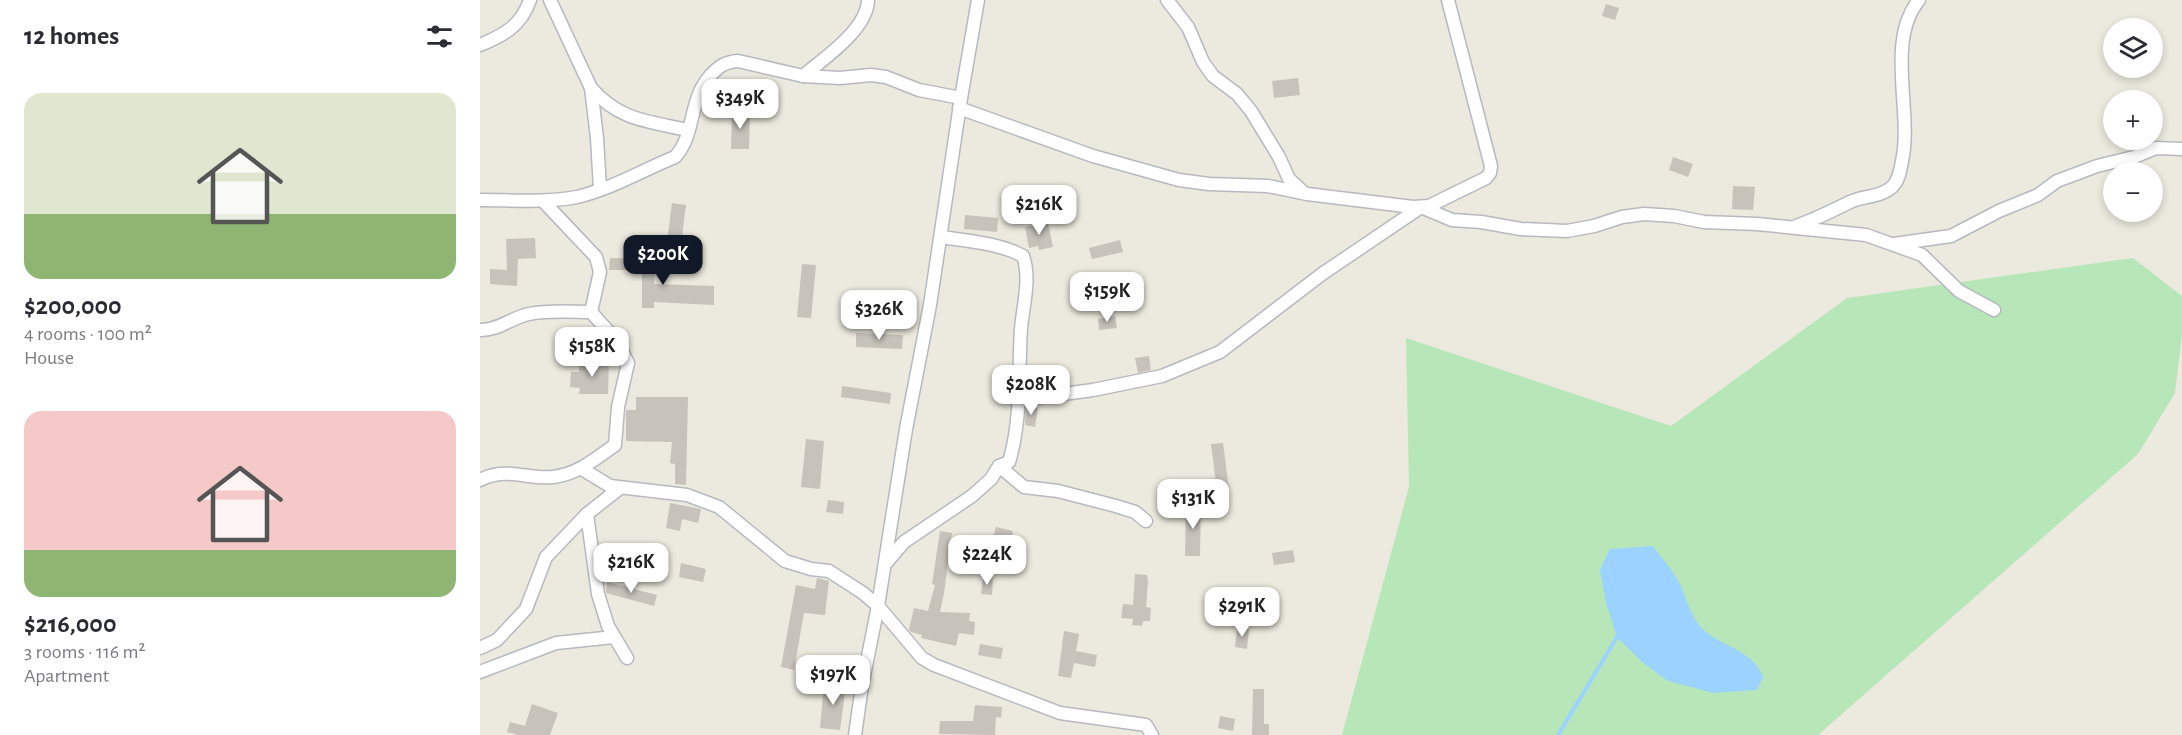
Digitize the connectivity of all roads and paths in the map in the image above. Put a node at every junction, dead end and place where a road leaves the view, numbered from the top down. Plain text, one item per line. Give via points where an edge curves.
1 (530, 0) edge
2 (550, 0) edge
3 (868, 0) edge
4 (978, 0) edge
5 (1167, 0) edge
6 (1448, 0) edge
7 (1919, 0) edge
8 (480, 45) edge
9 (803, 76) junction
10 (591, 88) junction
11 (960, 103) junction
12 (688, 130) junction
13 (2182, 149) edge
14 (600, 189) junction
15 (1307, 194) junction
16 (480, 200) edge
17 (543, 201) junction
18 (1421, 207) junction
19 (1791, 227) junction
20 (941, 237) junction
21 (1892, 245) junction
22 (1994, 310) dead end
23 (591, 312) junction
24 (480, 330) edge
25 (1019, 400) junction
26 (999, 466) junction
27 (582, 469) junction
28 (480, 480) edge
29 (620, 488) junction
30 (587, 514) junction
31 (1146, 521) dead end
32 (884, 567) junction
33 (878, 606) junction
34 (614, 637) junction
35 (480, 648) edge
36 (627, 658) dead end
37 (480, 672) edge
38 (855, 735) edge
39 (1152, 735) edge

1 - 8 street via 518,23 502,36
2 - 10 street
3 - 9 street via 866,14 855,30
4 - 11 street
5 - 15 street via 1188,27 1213,76 1237,94 1251,111 1289,179
6 - 18 street via 1491,166 1486,178
7 - 19 street via 1904,30 1901,91 1906,144 1899,178 1882,194 1853,200 1818,219
9 - 11 street via 886,77
9 - 12 street via 738,62 722,64 701,87
10 - 12 street via 605,104 626,116
10 - 14 street
11 - 15 street via 1093,156 1179,180 1268,186
11 - 20 street
12 - 14 street via 682,150 675,157
13 - 21 street via 2156,148 2097,166 2057,181 2038,195 1951,236
14 - 17 street
15 - 18 street
16 - 17 street
17 - 23 street via 596,257 600,272
18 - 19 street via 1452,220 1521,229 1567,231 1644,214
18 - 25 street via 1322,274 1220,352 1162,376
19 - 21 street via 1866,235
20 - 25 street via 1012,250 1023,256 1027,268
20 - 32 street
21 - 22 street via 1922,255 1959,291
23 - 24 street via 531,313
23 - 27 street via 617,341 628,363 615,445
25 - 26 street via 1015,442 1008,462
26 - 31 street via 1024,487 1116,506 1135,512
26 - 32 street via 972,496 904,542
27 - 28 street via 552,477 513,473
27 - 29 street via 602,483
29 - 30 street
29 - 33 street via 687,495 719,507 785,561 829,571
30 - 34 street via 598,594
30 - 35 street via 546,557 526,609 497,639
32 - 33 street
33 - 38 street
33 - 39 street via 922,658 934,665 1060,713 1146,725
34 - 36 street
34 - 37 street via 556,643

